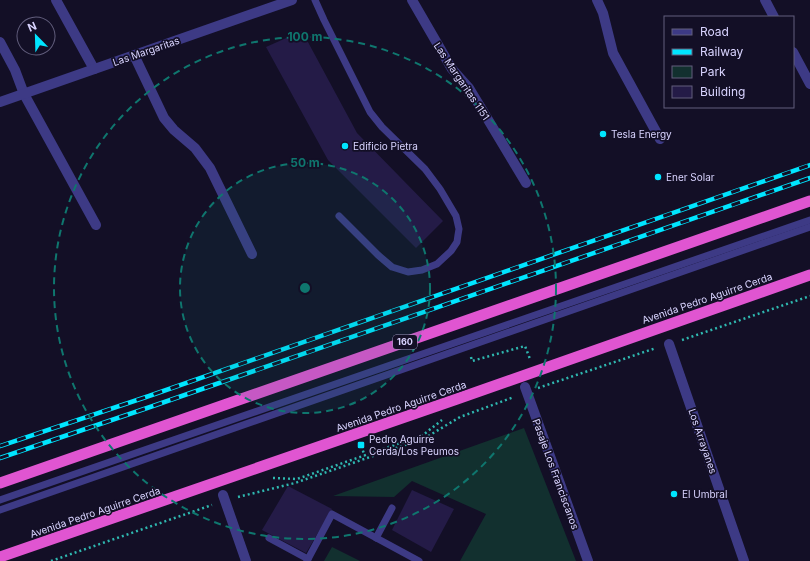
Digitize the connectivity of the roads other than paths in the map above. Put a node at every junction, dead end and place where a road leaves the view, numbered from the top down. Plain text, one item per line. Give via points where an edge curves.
1 (56, 0) edge
2 (292, 0) edge
3 (315, 0) edge
4 (412, 0) edge
5 (597, 0) edge
6 (765, 0) edge
7 (773, 16) edge
8 (0, 42) edge
9 (794, 54) edge
10 (134, 55) junction
11 (94, 69) junction
12 (810, 84) edge
13 (24, 94) junction
14 (0, 102) edge
15 (660, 139) dead end
16 (526, 183) dead end
17 (810, 201) edge
18 (339, 216) dead end
19 (810, 220) edge
20 (96, 225) dead end
21 (810, 227) edge
22 (252, 254) dead end
23 (810, 275) edge
24 (669, 344) road end
25 (526, 389) road end
26 (0, 483) edge
27 (224, 498) road end
28 (0, 500) edge
29 (392, 508) dead end
30 (0, 510) edge
31 (269, 538) dead end
32 (376, 538) junction
33 (0, 557) edge
34 (308, 560) edge
35 (246, 561) edge
36 (419, 561) edge
37 (588, 561) edge
38 (744, 561) edge

1 - 11 street
2 - 10 street, Las Margaritas
3 - 18 lane via 368,108 382,127 425,169 456,216 459,229 457,242 437,264 415,271 400,270 392,268
4 - 16 street, Las Margaritas 1151 via 452,69 469,88
5 - 15 street via 614,53
6 - 7 street
8 - 13 street
9 - 12 street
10 - 11 street, Las Margaritas
10 - 22 street via 164,118 195,148 210,168
11 - 13 street, Las Margaritas
13 - 14 street, Las Margaritas
13 - 20 street
17 - 26 highway, 160
19 - 28 lane
21 - 30 lane
23 - 33 highway, Avenida Pedro Aguirre Cerda
24 - 38 street, Los Arrayanes
25 - 37 street, Pasaje Los Franciscanos
27 - 35 street
29 - 32 lane
31 - 34 lane
32 - 34 lane via 332,514
32 - 36 lane

